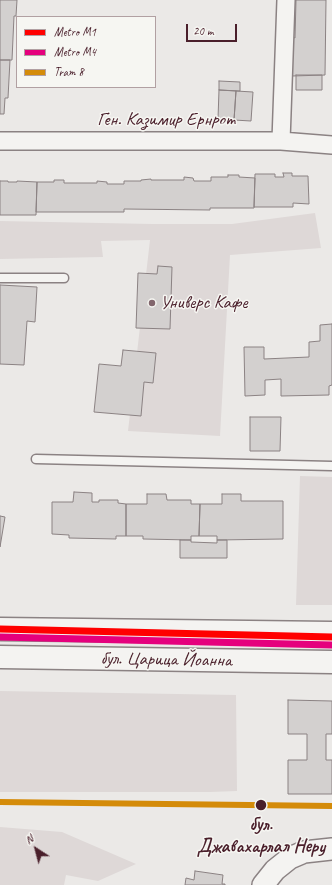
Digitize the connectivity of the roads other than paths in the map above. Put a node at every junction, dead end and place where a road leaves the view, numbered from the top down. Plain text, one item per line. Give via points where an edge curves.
1 (286, 0) edge
2 (0, 141) edge
3 (281, 141) junction
4 (332, 145) edge
5 (0, 278) edge
6 (64, 278) dead end
7 (36, 459) dead end
8 (332, 466) edge
9 (0, 629) edge
10 (332, 633) edge
11 (0, 657) edge
12 (332, 662) edge
13 (332, 849) edge
14 (263, 885) edge

1 - 3 street
2 - 3 street, Ген. Казимир Ернрот
3 - 4 street, Ген. Казимир Ернрот
5 - 6 lane
7 - 8 lane
9 - 10 main road, бул. Царица Йоанна
11 - 12 main road, бул. Царица Йоанна
13 - 14 street via 304,852 290,858 275,870

